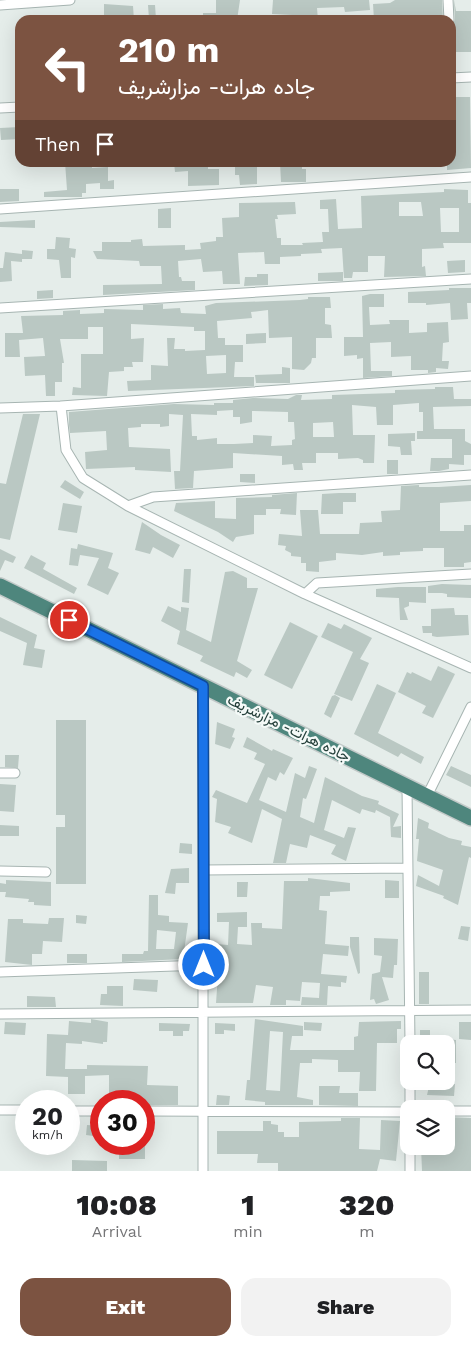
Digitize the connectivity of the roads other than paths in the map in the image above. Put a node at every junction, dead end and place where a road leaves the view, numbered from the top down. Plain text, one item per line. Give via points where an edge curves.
1 (70, 0) edge
2 (448, 0) edge
3 (0, 5) edge
4 (448, 15) edge
5 (471, 76) edge
6 (456, 78) edge
7 (15, 107) edge
8 (0, 108) edge
9 (471, 177) edge
10 (0, 209) edge
11 (471, 279) edge
12 (0, 308) edge
13 (471, 376) edge
14 (60, 406) junction
15 (0, 408) edge
16 (471, 475) edge
17 (128, 506) junction
18 (471, 574) edge
19 (0, 586) edge
20 (305, 594) junction
21 (471, 668) edge
22 (203, 686) junction
23 (471, 707) edge
24 (0, 773) edge
25 (15, 773) dead end
26 (407, 787) junction
27 (427, 796) junction
28 (471, 818) edge
29 (406, 868) junction
30 (204, 870) junction
31 (0, 871) edge
32 (46, 872) dead end
33 (204, 965) junction
34 (0, 972) edge
35 (410, 1010) junction
36 (471, 1010) edge
37 (205, 1011) junction
38 (0, 1014) edge
39 (410, 1035) edge
40 (0, 1110) edge
41 (15, 1110) edge
42 (400, 1110) edge
43 (471, 1110) edge
44 (155, 1111) edge
45 (203, 1111) junction
46 (455, 1111) edge
47 (410, 1155) edge
48 (203, 1171) edge
49 (410, 1171) edge

1 - 3 street
2 - 4 street
5 - 6 street
7 - 8 street
9 - 10 street
11 - 12 street
13 - 14 street
14 - 15 street
14 - 17 street via 66,450 83,478
16 - 17 street via 153,497
17 - 20 street
18 - 20 street via 317,583
19 - 22 highway, جاده هرات- مزارشریف
20 - 21 street
22 - 26 highway, جاده هرات- مزارشریف
22 - 30 street
23 - 27 street
24 - 25 street
26 - 27 highway, جاده هرات- مزارشریف
26 - 29 street
27 - 28 highway, جاده هرات- مزارشریف
29 - 30 street
29 - 35 street
30 - 33 street
31 - 32 street
33 - 34 street
33 - 37 street
35 - 36 street
35 - 37 street
35 - 39 street
37 - 38 street
37 - 45 street
40 - 41 street
42 - 45 street
43 - 46 street
44 - 45 street
45 - 48 street
47 - 49 street

